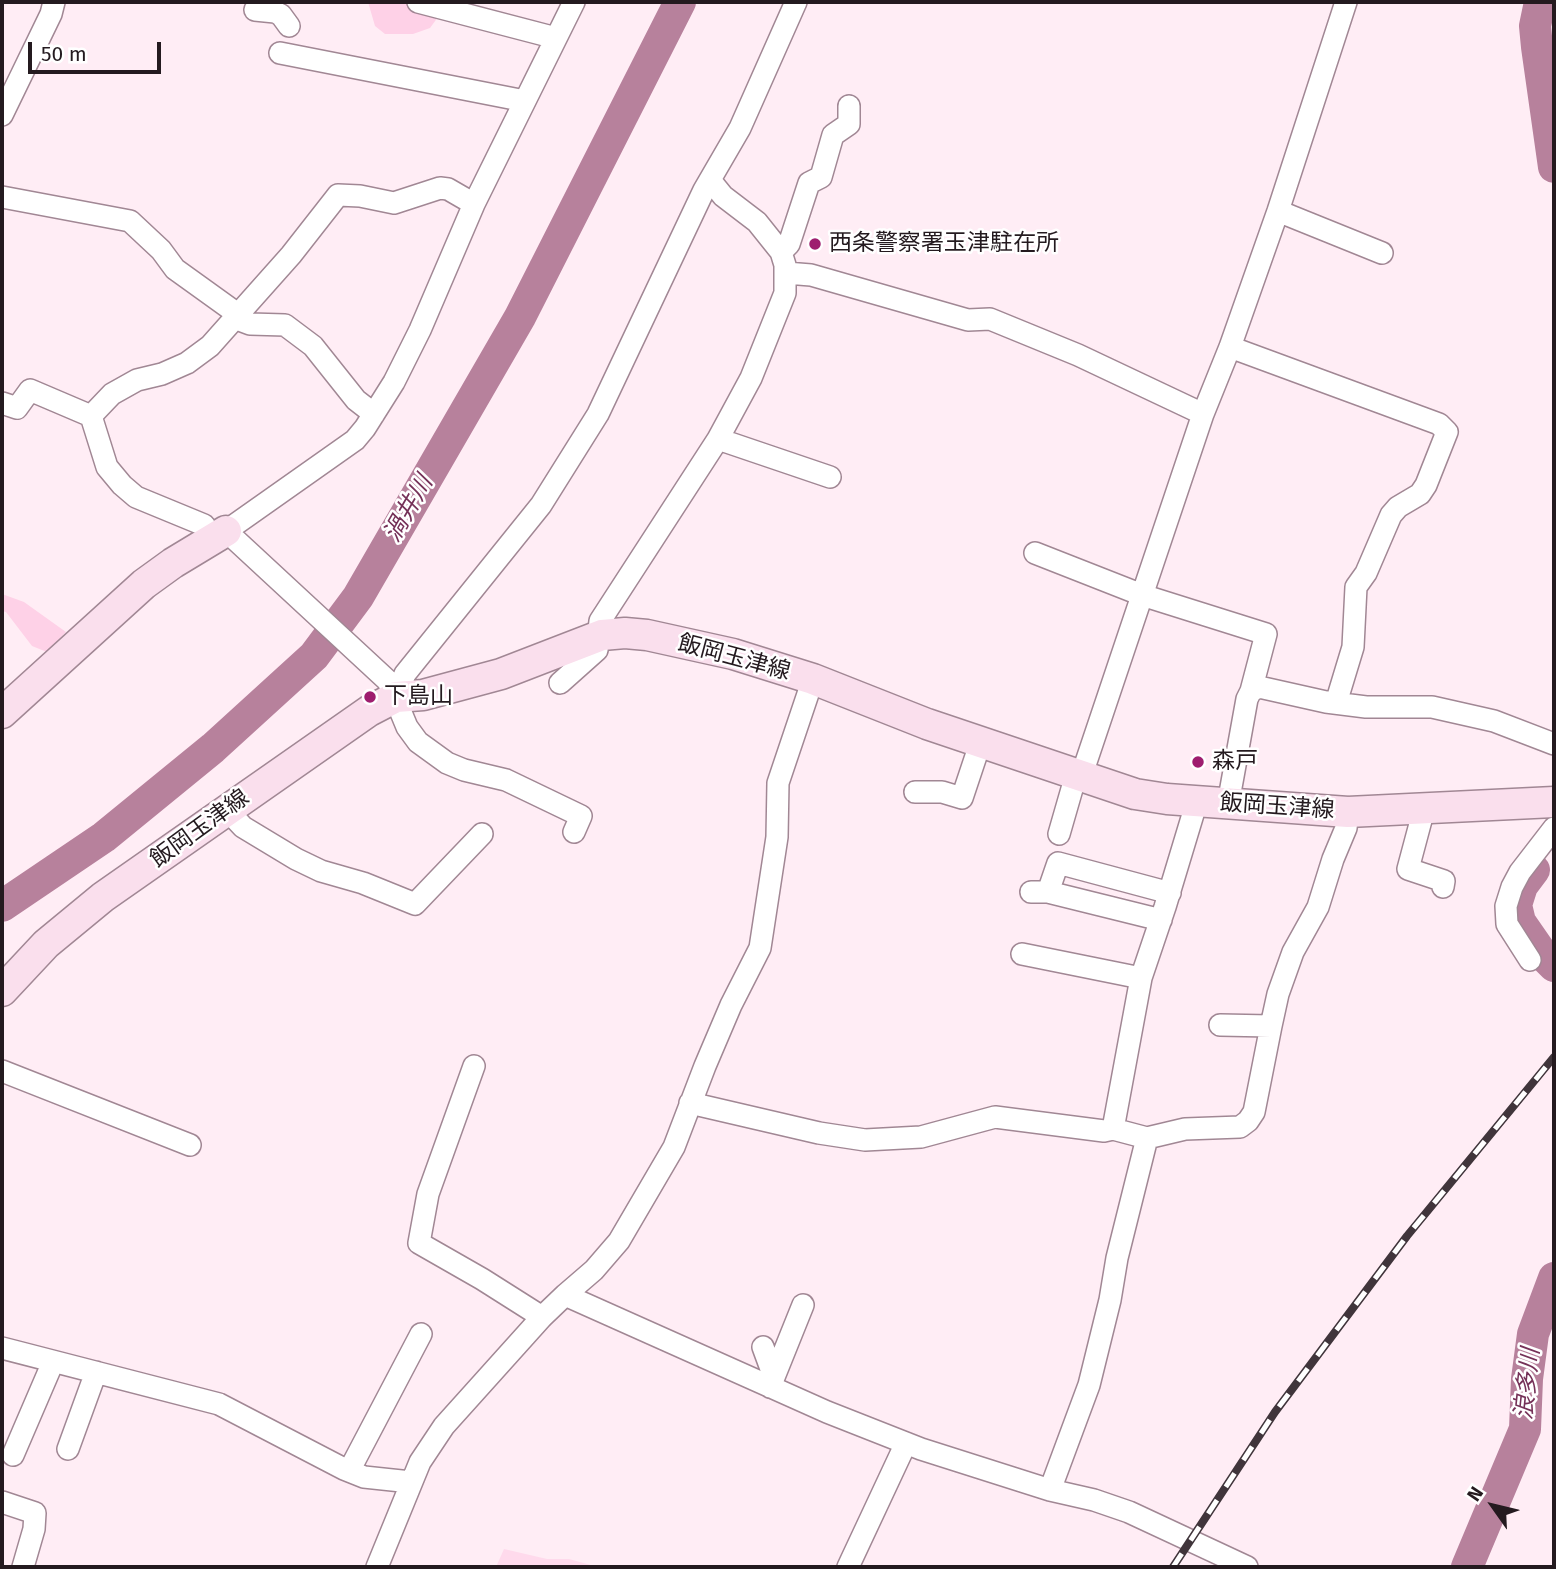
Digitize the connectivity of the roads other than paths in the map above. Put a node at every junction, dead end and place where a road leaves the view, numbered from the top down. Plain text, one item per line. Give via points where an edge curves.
1 (54, 2) edge
2 (418, 2) edge
3 (574, 2) edge
4 (796, 2) edge
5 (1346, 2) edge
6 (556, 38) junction
7 (280, 53) dead end
8 (525, 101) junction
9 (849, 106) dead end
10 (2, 115) edge
11 (710, 180) junction
12 (2, 197) edge
13 (474, 204) junction
14 (1278, 211) junction
15 (781, 252) junction
16 (1382, 253) dead end
17 (786, 273) junction
18 (237, 316) junction
19 (1230, 347) junction
20 (2, 402) edge
21 (374, 414) junction
22 (1203, 414) junction
23 (91, 416) junction
24 (718, 439) junction
25 (830, 477) dead end
26 (219, 535) junction
27 (1035, 554) dead end
28 (1142, 595) junction
29 (597, 637) junction
30 (813, 680) junction
31 (560, 683) dead end
32 (392, 689) junction
33 (1251, 691) junction
34 (1336, 703) junction
35 (2, 713) edge
36 (981, 741) junction
37 (1554, 744) edge
38 (1078, 776) junction
39 (915, 792) dead end
40 (1196, 801) junction
41 (1554, 802) edge
42 (1228, 804) junction
43 (1424, 809) junction
44 (227, 810) junction
45 (1348, 811) junction
46 (1554, 828) edge
47 (574, 832) dead end
48 (482, 834) dead end
49 (1059, 834) dead end
50 (1443, 887) dead end
51 (1170, 893) junction
52 (1161, 920) junction
53 (1022, 954) dead end
54 (1530, 960) dead end
55 (1141, 978) junction
56 (2, 991) edge
57 (1220, 1025) dead end
58 (1270, 1026) junction
59 (474, 1066) dead end
60 (2, 1071) edge
61 (691, 1103) junction
62 (1113, 1129) junction
63 (1147, 1138) junction
64 (190, 1145) dead end
65 (565, 1295) junction
66 (803, 1305) dead end
67 (542, 1317) junction
68 (421, 1334) dead end
69 (762, 1346) dead end
70 (2, 1348) edge
71 (53, 1362) junction
72 (96, 1372) junction
73 (772, 1382) junction
74 (905, 1443) junction
75 (68, 1449) dead end
76 (13, 1455) dead end
77 (349, 1471) junction
78 (411, 1482) junction
79 (1050, 1490) junction
80 (2, 1502) edge
81 (23, 1567) edge
82 (377, 1567) edge
83 (848, 1567) edge
84 (1247, 1567) edge

1 - 10 street
2 - 6 street
3 - 6 street
4 - 11 street via 740,128
5 - 14 street
6 - 8 street
7 - 8 street
8 - 13 street
9 - 15 street via 849,124 833,135 821,177 809,183 789,244
11 - 15 street via 757,222
11 - 32 street via 598,414 541,505
12 - 18 street via 130,221 174,269
13 - 18 street via 440,188 394,203 338,195
13 - 21 street via 420,330
14 - 16 street
14 - 19 street
15 - 17 street
17 - 22 street via 811,275 968,320 990,319
17 - 24 street via 785,293 751,378
18 - 21 street via 250,324 285,325 313,346 356,400
18 - 23 street via 187,363 137,380 112,394
19 - 22 street
19 - 34 street via 1439,424 1447,432 1426,485 1391,515 1356,587 1353,647
20 - 23 street via 17,408 30,390
21 - 26 street via 355,440
22 - 28 street
23 - 26 street via 107,467 122,485 144,501
24 - 25 street
24 - 29 street via 600,621
26 - 32 street via 294,594
26 - 35 main road via 144,584
27 - 28 street
28 - 33 street via 1266,634
28 - 38 street
29 - 30 main road, 飯岡玉津線 via 647,635 733,654
29 - 31 street via 597,650
29 - 32 main road, 飯岡玉津線 via 501,674 423,695
30 - 36 main road, 飯岡玉津線
30 - 61 street via 778,783 778,837 760,948
32 - 44 main road, 飯岡玉津線 via 369,711
32 - 47 street via 418,742 447,764 506,780 581,816
33 - 34 street via 1259,687
33 - 42 street
34 - 37 street via 1432,707 1494,721
36 - 38 main road, 飯岡玉津線
36 - 39 street via 962,798
38 - 40 main road, 飯岡玉津線 via 1135,794
38 - 49 street
40 - 42 main road, 飯岡玉津線
40 - 51 street
41 - 43 main road, 飯岡玉津線
42 - 45 main road, 飯岡玉津線
43 - 45 main road, 飯岡玉津線
43 - 50 street via 1408,869 1444,881
44 - 48 street via 243,827 296,859 415,904
44 - 56 main road, 飯岡玉津線 via 69,924
45 - 58 street via 1318,907 1293,952
46 - 54 street via 1520,872 1506,906 1507,924
51 - 52 street
51 - 52 street via 1058,863 1039,892
52 - 55 street
53 - 55 street
55 - 62 street
57 - 58 street
58 - 63 street via 1254,1111 1248,1121 1240,1127 1185,1129
59 - 67 street via 428,1194 419,1244
60 - 64 street
61 - 62 street via 865,1140 921,1137 995,1117
61 - 65 street via 674,1147 620,1241
62 - 63 street
63 - 79 street via 1089,1385
65 - 67 street
65 - 73 street
66 - 73 street
67 - 78 street via 444,1426
68 - 77 street
69 - 73 street
70 - 71 street
71 - 72 street
71 - 76 street
72 - 75 street
72 - 77 street via 219,1405
73 - 74 street
74 - 79 street
74 - 83 street
77 - 78 street
78 - 82 street
79 - 84 street via 1129,1512
80 - 81 street via 35,1513

